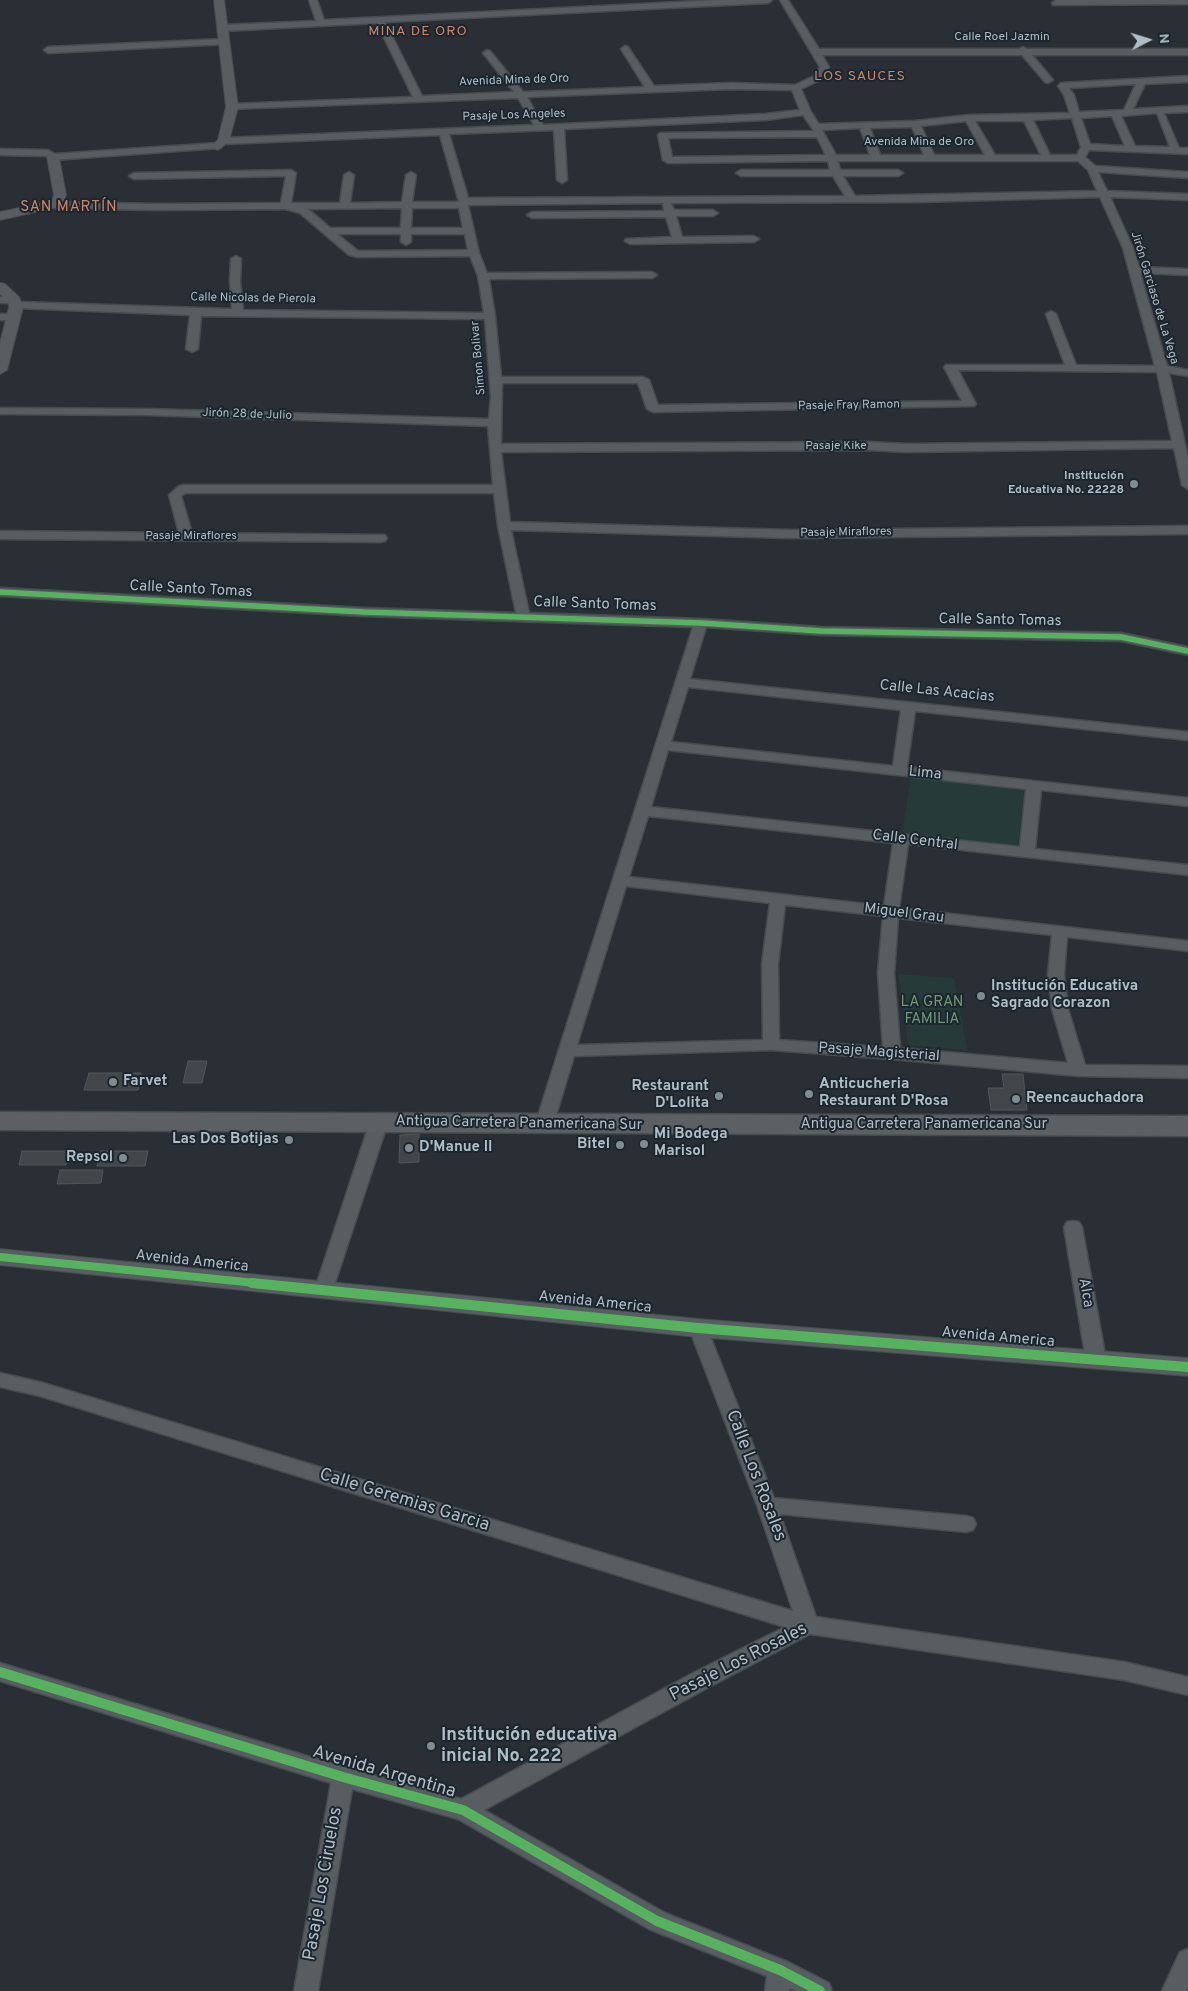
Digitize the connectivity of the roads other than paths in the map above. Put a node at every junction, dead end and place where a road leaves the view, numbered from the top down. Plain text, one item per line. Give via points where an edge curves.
1 (218, 0) edge
2 (313, 0) edge
3 (768, 0) edge
4 (784, 0) edge
5 (1188, 1) edge
6 (1056, 3) dead end
7 (379, 19) junction
8 (322, 22) junction
9 (223, 28) junction
10 (224, 42) junction
11 (625, 49) dead end
12 (48, 50) dead end
13 (1023, 50) junction
14 (816, 52) junction
15 (1188, 52) edge
16 (487, 53) dead end
17 (1188, 79) edge
18 (1048, 80) dead end
19 (1142, 81) junction
20 (796, 88) junction
21 (652, 90) junction
22 (521, 95) junction
23 (418, 98) junction
24 (232, 107) junction
25 (1188, 109) edge
26 (806, 112) junction
27 (1115, 112) junction
28 (1128, 112) junction
29 (1076, 114) junction
30 (1161, 116) dead end
31 (969, 118) junction
32 (1027, 118) junction
33 (915, 124) junction
34 (864, 126) junction
35 (559, 127) junction
36 (540, 128) junction
37 (818, 130) junction
38 (444, 132) junction
39 (728, 134) junction
40 (220, 144) junction
41 (1086, 147) junction
42 (1132, 150) junction
43 (1176, 151) junction
44 (1188, 151) edge
45 (0, 152) edge
46 (991, 156) junction
47 (1046, 156) junction
48 (54, 157) junction
49 (832, 157) junction
50 (876, 157) junction
51 (733, 158) junction
52 (930, 158) junction
53 (1080, 158) junction
54 (1092, 169) junction
55 (836, 173) junction
56 (898, 173) dead end
57 (349, 175) dead end
58 (411, 175) dead end
59 (1188, 175) edge
60 (134, 176) dead end
61 (562, 180) dead end
62 (745, 186) junction
63 (1104, 194) junction
64 (1188, 197) edge
65 (851, 198) junction
66 (666, 200) junction
67 (463, 203) junction
68 (54, 205) junction
69 (407, 205) junction
70 (285, 206) junction
71 (344, 206) junction
72 (713, 213) dead end
73 (670, 214) junction
74 (532, 215) dead end
75 (0, 216) edge
76 (329, 231) junction
77 (469, 231) junction
78 (407, 232) junction
79 (754, 239) dead end
80 (678, 240) junction
81 (630, 241) dead end
82 (474, 253) junction
83 (405, 254) junction
84 (236, 259) dead end
85 (1134, 270) junction
86 (1188, 272) edge
87 (652, 275) dead end
88 (483, 276) junction
89 (0, 287) edge
90 (11, 306) edge
91 (196, 312) junction
92 (238, 312) junction
93 (1051, 314) dead end
94 (490, 316) junction
95 (0, 317) edge
96 (192, 349) dead end
97 (1072, 368) junction
98 (1162, 369) junction
99 (0, 370) edge
100 (1188, 373) edge
101 (496, 380) junction
102 (0, 411) edge
103 (494, 423) junction
104 (1178, 444) junction
105 (495, 448) junction
106 (1188, 485) edge
107 (500, 489) junction
108 (504, 526) junction
109 (1188, 530) edge
110 (0, 535) edge
111 (186, 537) junction
112 (382, 538) dead end
113 (0, 592) edge
114 (523, 616) junction
115 (701, 623) junction
116 (1188, 651) edge
117 (682, 682) junction
118 (909, 706) junction
119 (1188, 736) edge
120 (662, 746) junction
121 (899, 771) junction
122 (1034, 786) junction
123 (1188, 802) edge
124 (642, 811) junction
125 (901, 839) junction
126 (1027, 854) junction
127 (1188, 870) edge
128 (620, 880) junction
129 (778, 899) junction
130 (891, 912) junction
131 (1060, 931) junction
132 (1188, 946) edge
133 (771, 1045) junction
134 (569, 1051) junction
135 (892, 1053) junction
136 (1078, 1070) junction
137 (1188, 1072) edge
138 (0, 1121) edge
139 (379, 1122) junction
140 (545, 1122) junction
141 (1188, 1126) edge
142 (1073, 1227) dead end
143 (0, 1257) edge
144 (324, 1289) junction
145 (698, 1328) junction
146 (1096, 1360) junction
147 (1188, 1367) edge
148 (0, 1380) edge
149 (767, 1505) junction
150 (966, 1524) dead end
151 (808, 1625) junction
152 (0, 1672) edge
153 (1188, 1686) edge
154 (343, 1778) junction
155 (463, 1810) junction
156 (1188, 1960) edge
157 (778, 1981) edge
158 (306, 1991) edge
159 (820, 1991) edge
160 (1174, 1991) edge

1 - 9 street
2 - 8 street
3 - 7 street via 464,11
4 - 14 street
5 - 6 street
7 - 8 street
7 - 23 street
8 - 9 street
9 - 10 street
10 - 12 street
10 - 24 street
11 - 21 street
13 - 14 street, Calle Roel Jazmin
13 - 15 street, Calle Roel Jazmin
13 - 18 street
14 - 20 street via 825,70
16 - 22 street
17 - 19 street
19 - 28 street
19 - 29 street via 1064,85
20 - 21 street, Avenida Mina de Oro via 740,86
20 - 26 street
21 - 22 street, Avenida Mina de Oro
22 - 23 street, Avenida Mina de Oro
22 - 36 street
23 - 24 street, Avenida Mina de Oro
24 - 40 street
25 - 28 street
26 - 35 street, Pasaje Los Angeles via 765,117
26 - 37 street
27 - 28 street
27 - 29 street
27 - 42 street
29 - 32 street
29 - 41 street
30 - 43 street
31 - 32 street
31 - 33 street
31 - 46 street
32 - 47 street
33 - 34 street
33 - 52 street
34 - 37 street
34 - 50 street
35 - 36 street, Pasaje Los Angeles
35 - 61 street
36 - 38 street, Pasaje Los Angeles
37 - 39 street
37 - 49 street
38 - 40 street, Pasaje Los Angeles
38 - 67 street, Simon Bolivar
39 - 51 street
39 - 51 street, Avenida Mina de Oro via 663,135 668,160
40 - 48 street, Pasaje Los Angeles
41 - 42 street
41 - 53 street
42 - 43 street
43 - 44 street
45 - 48 street, Pasaje Los Angeles via 48,153
46 - 47 street, Avenida Mina de Oro
46 - 52 street, Avenida Mina de Oro
47 - 53 street, Avenida Mina de Oro
48 - 68 street via 60,195
49 - 50 street, Avenida Mina de Oro
49 - 51 street, Avenida Mina de Oro
49 - 55 street
50 - 52 street, Avenida Mina de Oro
51 - 62 street
53 - 54 street, Jirón Garciaso de La Vega
54 - 59 street
54 - 63 street, Jirón Garciaso de La Vega
55 - 56 street
55 - 62 street
55 - 65 street
57 - 71 street
58 - 69 street
60 - 70 street via 290,173
62 - 65 street
62 - 66 street
63 - 64 street
63 - 65 street
63 - 85 street, Jirón Garciaso de La Vega
66 - 67 street
66 - 73 street
67 - 69 street
67 - 77 street, Simon Bolivar
68 - 70 street
68 - 75 street
69 - 71 street
69 - 78 street
70 - 71 street
70 - 76 street via 304,211
72 - 73 street
73 - 74 street
73 - 80 street
76 - 78 street
76 - 83 street via 353,253
77 - 78 street
77 - 82 street, Simon Bolivar
78 - 83 street
79 - 80 street
80 - 81 street
82 - 83 street
82 - 88 street, Simon Bolivar
84 - 92 street
85 - 86 street
85 - 98 street, Jirón Garciaso de La Vega
87 - 88 street
88 - 94 street, Simon Bolivar
89 - 90 street
90 - 91 street, Calle Nicolas de Pierola
90 - 95 street
90 - 99 street
91 - 92 street, Calle Nicolas de Pierola
91 - 96 street
92 - 94 street, Calle Nicolas de Pierola
93 - 97 street
94 - 101 street, Simon Bolivar
97 - 98 street, Pasaje Fray Ramon
97 - 101 street, Pasaje Fray Ramon via 950,367 970,404 652,409 643,380
98 - 100 street
98 - 104 street, Jirón Garciaso de La Vega
101 - 103 street, Simon Bolivar
102 - 103 street, Jirón 28 de Julio via 147,412
103 - 105 street, Simon Bolivar
104 - 105 street, Pasaje Kike
104 - 106 street, Jirón Garciaso de La Vega
105 - 107 street, Simon Bolivar
107 - 108 street, Simon Bolivar
107 - 111 street via 183,489 175,495
108 - 109 street, Pasaje Miraflores via 790,534
108 - 114 street, Simon Bolivar
110 - 111 street, Pasaje Miraflores
111 - 112 street, Pasaje Miraflores
113 - 114 street, Calle Santo Tomas via 364,612
114 - 115 street, Calle Santo Tomas
115 - 116 street, Calle Santo Tomas via 821,630 1121,638
115 - 117 street
117 - 118 street, Calle Las Acacias
117 - 120 street
118 - 119 street, Calle Las Acacias
118 - 121 street
120 - 121 street, Lima
120 - 124 street
121 - 122 street, Lima
122 - 123 street, Lima
122 - 126 street
124 - 125 street, Calle Central
124 - 128 street
125 - 126 street, Calle Central
125 - 130 street
126 - 127 street, Calle Central
128 - 129 street, Miguel Grau
128 - 134 street
129 - 130 street, Miguel Grau
129 - 133 street via 770,964
130 - 131 street, Miguel Grau
130 - 135 street via 886,973
131 - 132 street, Miguel Grau
131 - 136 street via 1056,974 1060,1009
133 - 134 street, Pasaje Magisterial
133 - 135 street, Pasaje Magisterial
134 - 140 street
135 - 136 street, Pasaje Magisterial
136 - 137 street, Pasaje Magisterial
138 - 139 highway, Antigua Carretera Panamericana Sur
139 - 140 highway, Antigua Carretera Panamericana Sur
139 - 144 street
140 - 141 highway, Antigua Carretera Panamericana Sur
142 - 146 street, Alca
143 - 144 street, Avenida America
144 - 145 street, Avenida America
145 - 146 street, Avenida America
145 - 149 street, Calle Los Rosales
146 - 147 street, Avenida America
148 - 151 street, Calle Geremias Garcia via 40,1389
149 - 150 street
149 - 151 street, Calle Los Rosales
151 - 153 street, Pasaje Los Rosales via 1124,1671
151 - 155 street, Pasaje Los Rosales
152 - 154 street, Avenida Argentina
154 - 155 street, Avenida Argentina
154 - 158 street, Pasaje Los Ciruelos
155 - 157 street, Avenida Argentina via 657,1920
156 - 160 street
157 - 159 street, Avenida Argentina

